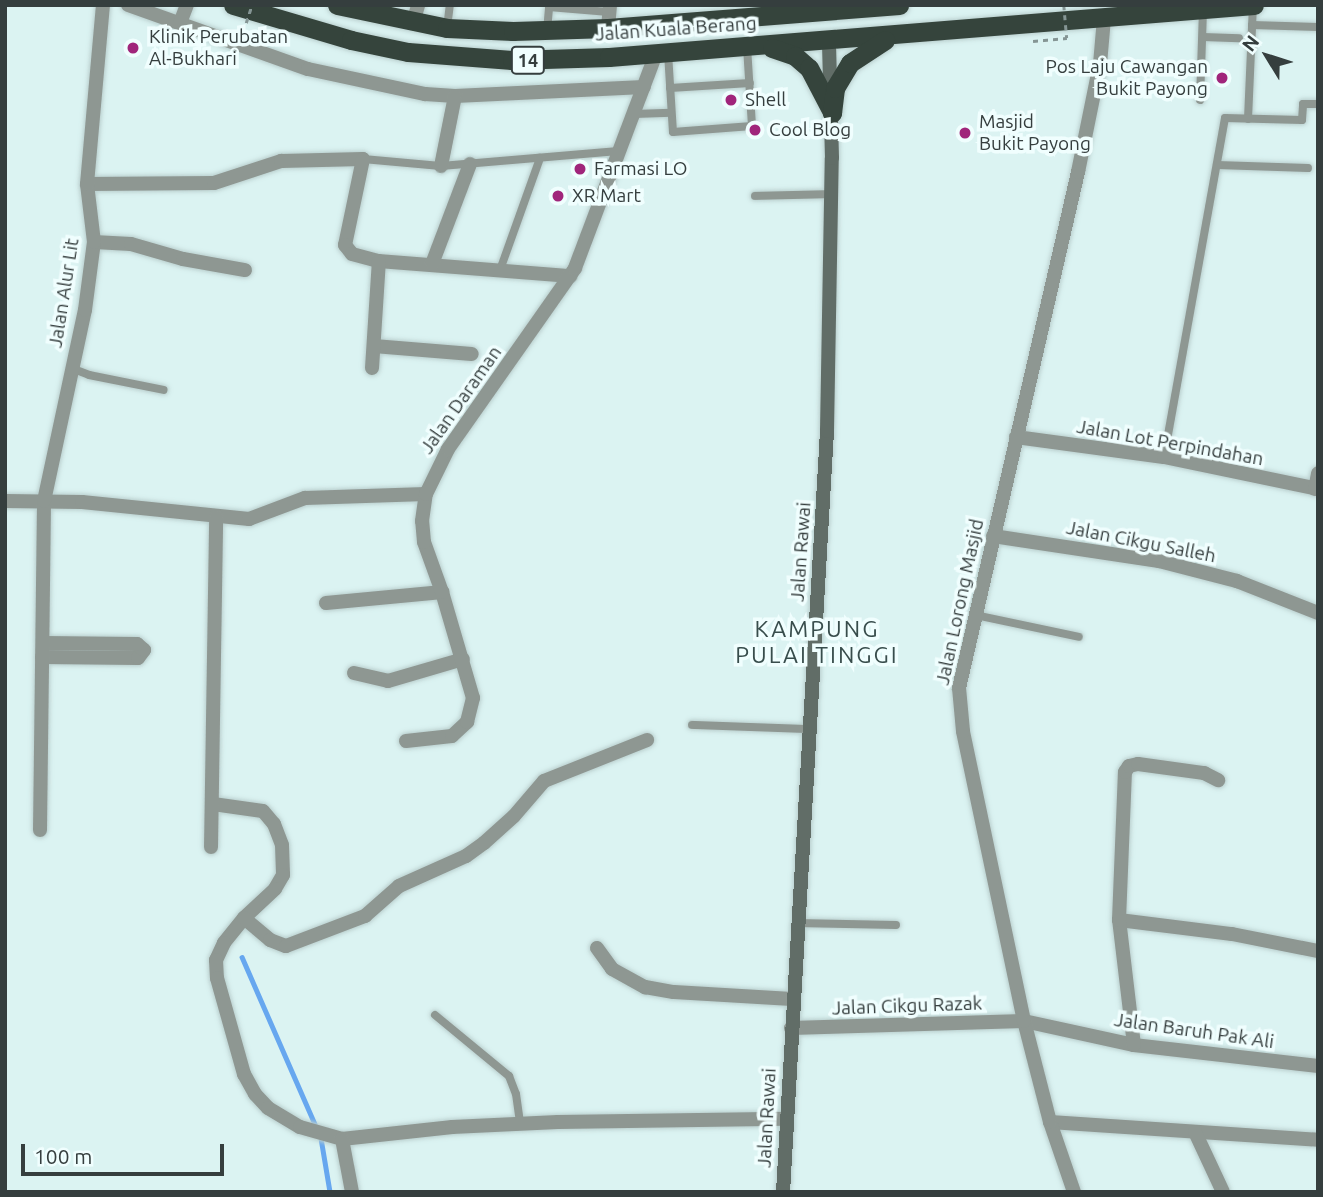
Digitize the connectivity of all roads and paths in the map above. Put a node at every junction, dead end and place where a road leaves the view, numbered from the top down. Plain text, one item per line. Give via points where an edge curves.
1 (103, 5) edge
2 (128, 5) edge
3 (187, 5) edge
4 (233, 5) edge
5 (252, 5) edge
6 (337, 5) edge
7 (450, 5) edge
8 (782, 5) edge
9 (899, 5) edge
10 (1064, 5) edge
11 (892, 6) edge
12 (359, 8) edge
13 (1203, 9) junction
14 (1253, 12) edge
15 (750, 13) edge
16 (415, 14) edge
17 (609, 15) edge
18 (1104, 18) junction
19 (180, 23) junction
20 (246, 23) dead end
21 (1318, 27) edge
22 (447, 28) junction
23 (895, 35) junction
24 (1203, 37) junction
25 (1238, 38) dead end
26 (829, 40) junction
27 (1034, 41) dead end
28 (754, 46) junction
29 (662, 53) junction
30 (750, 83) junction
31 (644, 87) junction
32 (670, 88) junction
33 (455, 96) junction
34 (1200, 100) dead end
35 (1318, 104) edge
36 (671, 113) junction
37 (832, 113) junction
38 (634, 114) junction
39 (1248, 119) junction
40 (621, 151) junction
41 (540, 158) junction
42 (363, 159) junction
43 (470, 164) junction
44 (1217, 165) junction
45 (441, 166) junction
46 (1308, 167) dead end
47 (87, 184) junction
48 (831, 194) junction
49 (755, 196) dead end
50 (94, 243) junction
51 (379, 261) junction
52 (432, 264) junction
53 (245, 270) dead end
54 (500, 270) junction
55 (570, 276) junction
56 (374, 346) junction
57 (472, 354) dead end
58 (71, 368) junction
59 (372, 368) dead end
60 (164, 390) dead end
61 (1016, 437) junction
62 (1164, 457) junction
63 (1318, 473) edge
64 (1316, 489) edge
65 (426, 494) junction
66 (5, 501) edge
67 (44, 501) junction
68 (216, 517) junction
69 (993, 536) junction
70 (442, 592) junction
71 (326, 603) dead end
72 (1318, 613) edge
73 (975, 615) junction
74 (1079, 637) dead end
75 (43, 650) junction
76 (463, 659) junction
77 (354, 673) dead end
78 (692, 725) dead end
79 (809, 729) junction
80 (647, 740) dead end
81 (406, 741) dead end
82 (1217, 780) dead end
83 (214, 804) junction
84 (40, 830) dead end
85 (211, 847) dead end
86 (244, 918) junction
87 (1119, 920) junction
88 (796, 923) junction
89 (896, 925) dead end
90 (597, 948) dead end
91 (1318, 951) edge
92 (792, 999) junction
93 (435, 1015) dead end
94 (1024, 1021) junction
95 (791, 1028) junction
96 (1134, 1045) junction
97 (1318, 1066) edge
98 (786, 1119) junction
99 (1050, 1122) junction
100 (520, 1124) junction
101 (1195, 1132) junction
102 (342, 1139) junction
103 (1318, 1140) edge
104 (352, 1192) edge
105 (783, 1192) edge
106 (1074, 1192) edge
107 (1223, 1192) edge

1 - 47 street, Jalan Alur Lit
2 - 19 street
3 - 19 street
4 - 29 highway, Jalan Kuala Berang / 14 via 351,40 444,57 524,60
5 - 20 path, bridge
6 - 12 highway, Jalan Kuala Berang / 14
7 - 22 lane
8 - 15 highway
9 - 11 highway, Jalan Kuala Berang / 14
10 - 27 path, bridge via 1067,38
11 - 15 highway, Jalan Kuala Berang / 14
12 - 16 highway, Jalan Kuala Berang / 14
13 - 14 highway, Jalan Kuala Berang / 14
13 - 18 highway, Jalan Kuala Berang / 14
13 - 24 lane
14 - 21 lane
14 - 39 lane
15 - 17 highway, Jalan Kuala Berang / 14
16 - 22 highway, Jalan Kuala Berang / 14
17 - 22 highway, Jalan Kuala Berang / 14 via 547,31
18 - 23 highway, Jalan Kuala Berang / 14
18 - 61 street, Jalan Lorong Masjid via 1100,64 1083,145
19 - 33 street via 308,69 370,84
23 - 26 highway, Jalan Kuala Berang / 14
23 - 37 highway via 850,63 835,88
24 - 25 lane
24 - 34 lane
26 - 28 highway, Jalan Kuala Berang / 14
26 - 37 main road, Jalan Rawai
28 - 29 highway, Jalan Kuala Berang / 14
28 - 30 lane
28 - 37 highway via 782,49 809,68
29 - 31 street, Jalan Daraman
29 - 32 lane
30 - 32 lane
30 - 36 lane via 752,126 673,132
31 - 33 street
31 - 38 street, Jalan Daraman
32 - 36 lane
33 - 45 street
35 - 39 lane via 1303,104 1302,120
36 - 38 lane
37 - 48 main road, Jalan Rawai
38 - 40 street, Jalan Daraman
39 - 44 lane via 1225,118
40 - 41 lane
40 - 55 street, Jalan Daraman
41 - 43 lane
41 - 54 lane
42 - 45 lane
42 - 47 street via 281,161 214,183
42 - 51 street via 345,245 352,254
43 - 45 lane
43 - 52 street
44 - 46 lane
44 - 62 lane
47 - 50 street, Jalan Alur Lit
48 - 49 lane
48 - 79 main road, Jalan Rawai via 827,431
50 - 53 street via 131,244 183,260
50 - 58 street, Jalan Alur Lit
51 - 52 street
51 - 56 street
52 - 54 street
54 - 55 street
55 - 65 street, Jalan Daraman via 448,449
56 - 57 street
56 - 59 street
58 - 60 lane
58 - 67 street, Jalan Alur Lit
61 - 62 street, Jalan Lot Perpindahan
61 - 69 street, Jalan Lorong Masjid
62 - 64 street, Jalan Lot Perpindahan
63 - 64 street
65 - 68 street via 305,498 257,517
65 - 70 street, Jalan Daraman via 424,542
66 - 67 street
67 - 68 street
67 - 75 street, Jalan Alur Lit
68 - 83 street
69 - 72 street, Jalan Cikgu Salleh via 1159,561 1237,581
69 - 73 street, Jalan Lorong Masjid
70 - 71 street
70 - 76 street, Jalan Daraman
73 - 74 lane
73 - 94 street, Jalan Lorong Masjid via 961,672 961,717
75 - 75 street via 137,644 144,650 138,658
75 - 84 street, Jalan Alur Lit
76 - 77 street via 388,681
76 - 81 street, Jalan Daraman via 473,698 467,722 452,736
78 - 79 lane
79 - 88 main road, Jalan Rawai
80 - 86 street via 544,781 484,843 399,886 365,916 286,946 270,940
82 - 87 street via 1204,773 1129,766 1125,772
83 - 85 street
83 - 86 street via 263,811 282,845 283,875
86 - 102 street via 216,960 216,978 244,1073 268,1108 300,1127
87 - 91 street via 1232,934
87 - 96 street
88 - 89 lane
88 - 92 main road, Jalan Rawai
90 - 92 street via 612,969 645,987
92 - 95 main road, Jalan Rawai
93 - 100 lane via 509,1076
94 - 95 street, Jalan Cikgu Razak
94 - 96 street, Jalan Baruh Pak Ali
94 - 99 street, Jalan Lorong Masjid
95 - 98 main road, Jalan Rawai
96 - 97 street, Jalan Baruh Pak Ali
98 - 100 street
98 - 105 main road, Jalan Rawai
99 - 101 street
99 - 106 street, Jalan Lorong Masjid
100 - 102 street
101 - 103 street
101 - 107 street
102 - 104 street

